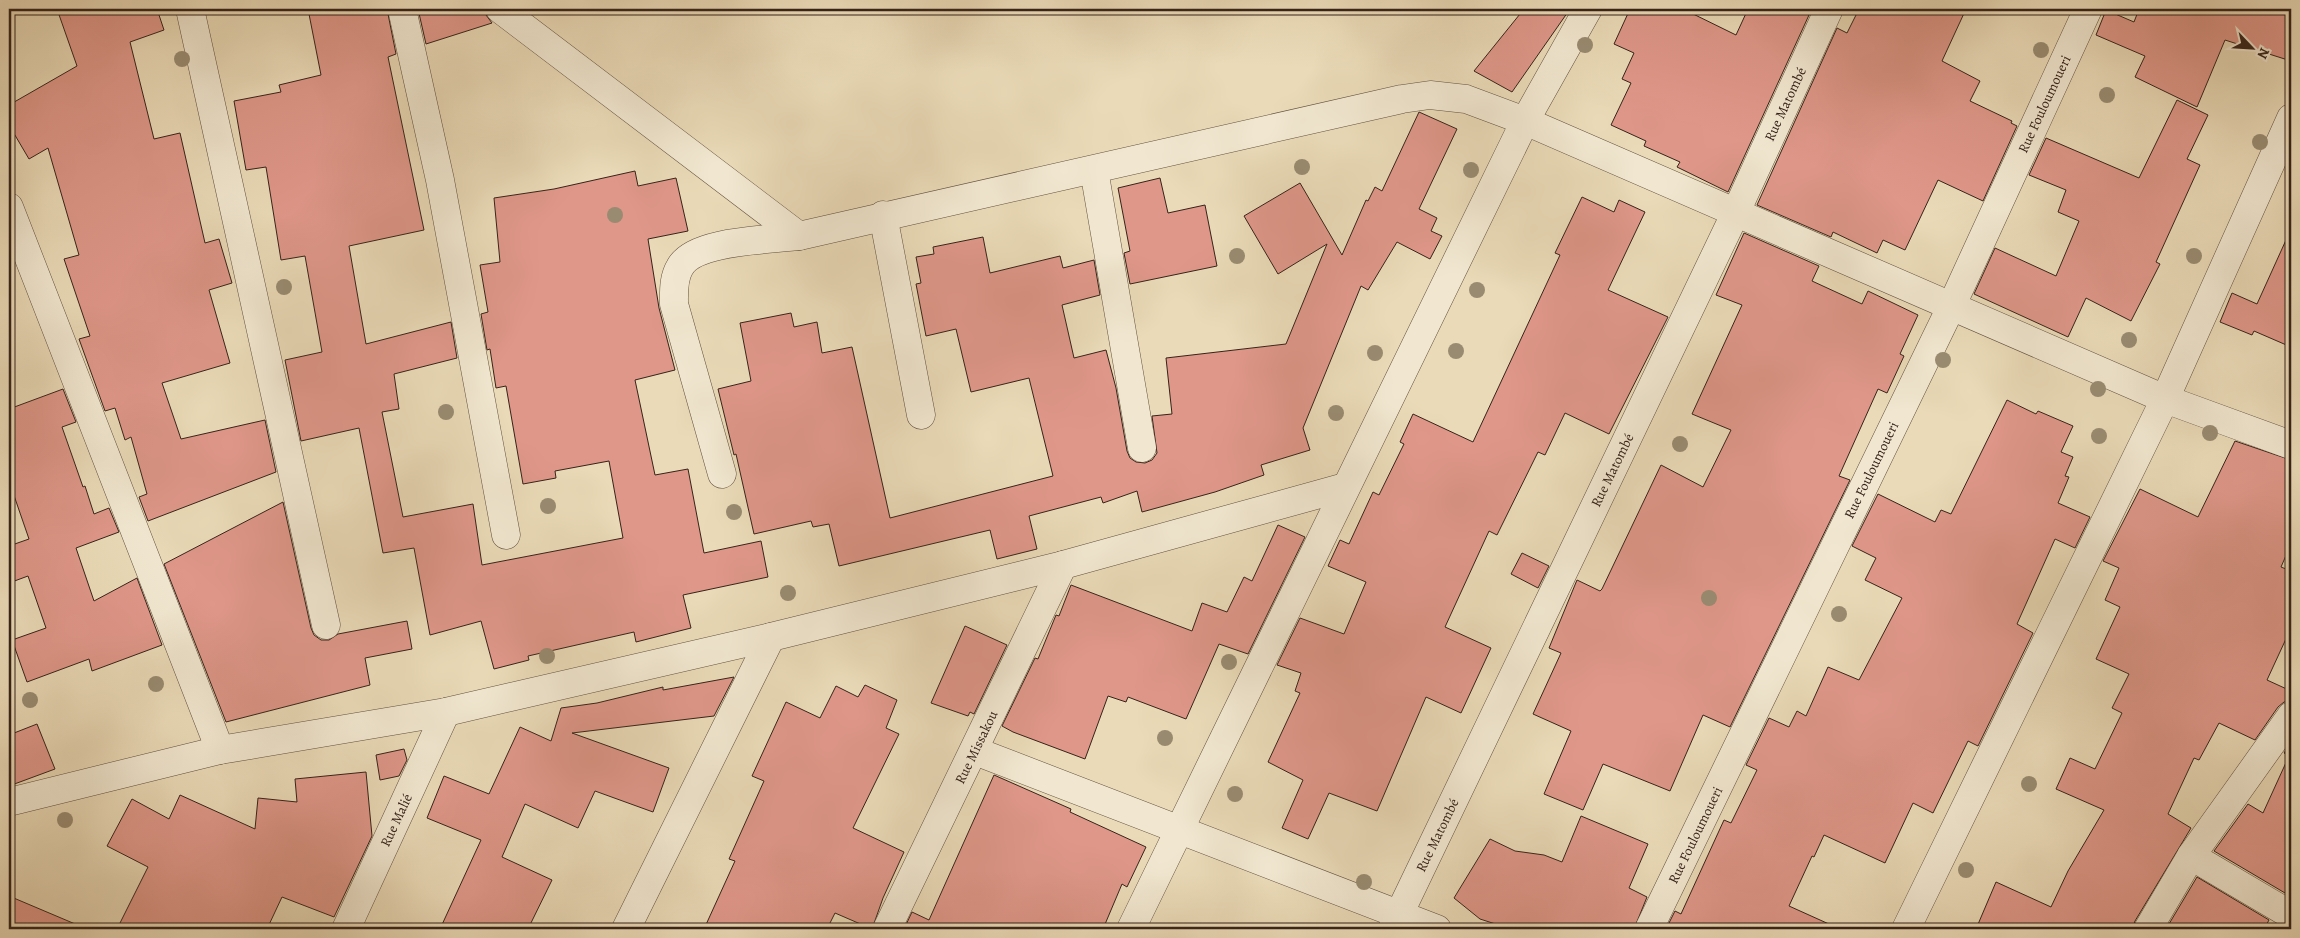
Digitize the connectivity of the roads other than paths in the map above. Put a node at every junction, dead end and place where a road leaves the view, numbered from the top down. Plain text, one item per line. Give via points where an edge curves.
1 (190, 9) edge
2 (402, 9) edge
3 (500, 9) edge
4 (1588, 9) edge
5 (1829, 9) edge
6 (2088, 9) edge
7 (2291, 118) edge
8 (1525, 120) junction
9 (1094, 170) junction
10 (9, 207) edge
11 (1736, 212) junction
12 (883, 215) junction
13 (799, 236) junction
14 (1952, 305) junction
15 (2165, 399) junction
16 (921, 415) dead end
17 (2291, 445) edge
18 (1142, 448) dead end
19 (722, 474) dead end
20 (1345, 487) junction
21 (506, 535) dead end
22 (1063, 565) junction
23 (326, 625) dead end
24 (771, 637) junction
25 (446, 712) junction
26 (2291, 716) edge
27 (220, 750) junction
28 (975, 751) junction
29 (9, 802) edge
30 (1180, 830) junction
31 (2191, 856) junction
32 (2291, 915) edge
33 (1395, 922) edge
34 (346, 929) edge
35 (626, 929) edge
36 (887, 929) edge
37 (1131, 929) edge
38 (1437, 929) edge
39 (1649, 929) edge
40 (1906, 929) edge
41 (2148, 929) edge

1 - 23 street
2 - 21 street via 440,180
3 - 13 street
4 - 8 street
5 - 11 street, Rue Matombé
6 - 14 street, Rue Fouloumoueri
7 - 15 street
8 - 9 street via 1466,99 1430,95
8 - 11 street
8 - 20 street
9 - 12 street
9 - 18 street
10 - 27 street
11 - 14 street
11 - 33 street, Rue Matombé
12 - 13 street
12 - 16 street
13 - 19 street via 708,247 691,254 680,267 674,284 674,304
14 - 15 street
14 - 39 street, Rue Fouloumoueri
15 - 17 street
15 - 40 street
20 - 22 street
20 - 30 street
22 - 24 street
22 - 28 street, Rue Missakou
24 - 25 street
24 - 35 street
25 - 27 street
25 - 34 street, Rue Malié
26 - 31 street
27 - 29 street
28 - 30 street
28 - 36 street, Rue Missakou
30 - 33 street
30 - 37 street
31 - 32 street
31 - 41 street
33 - 38 street

